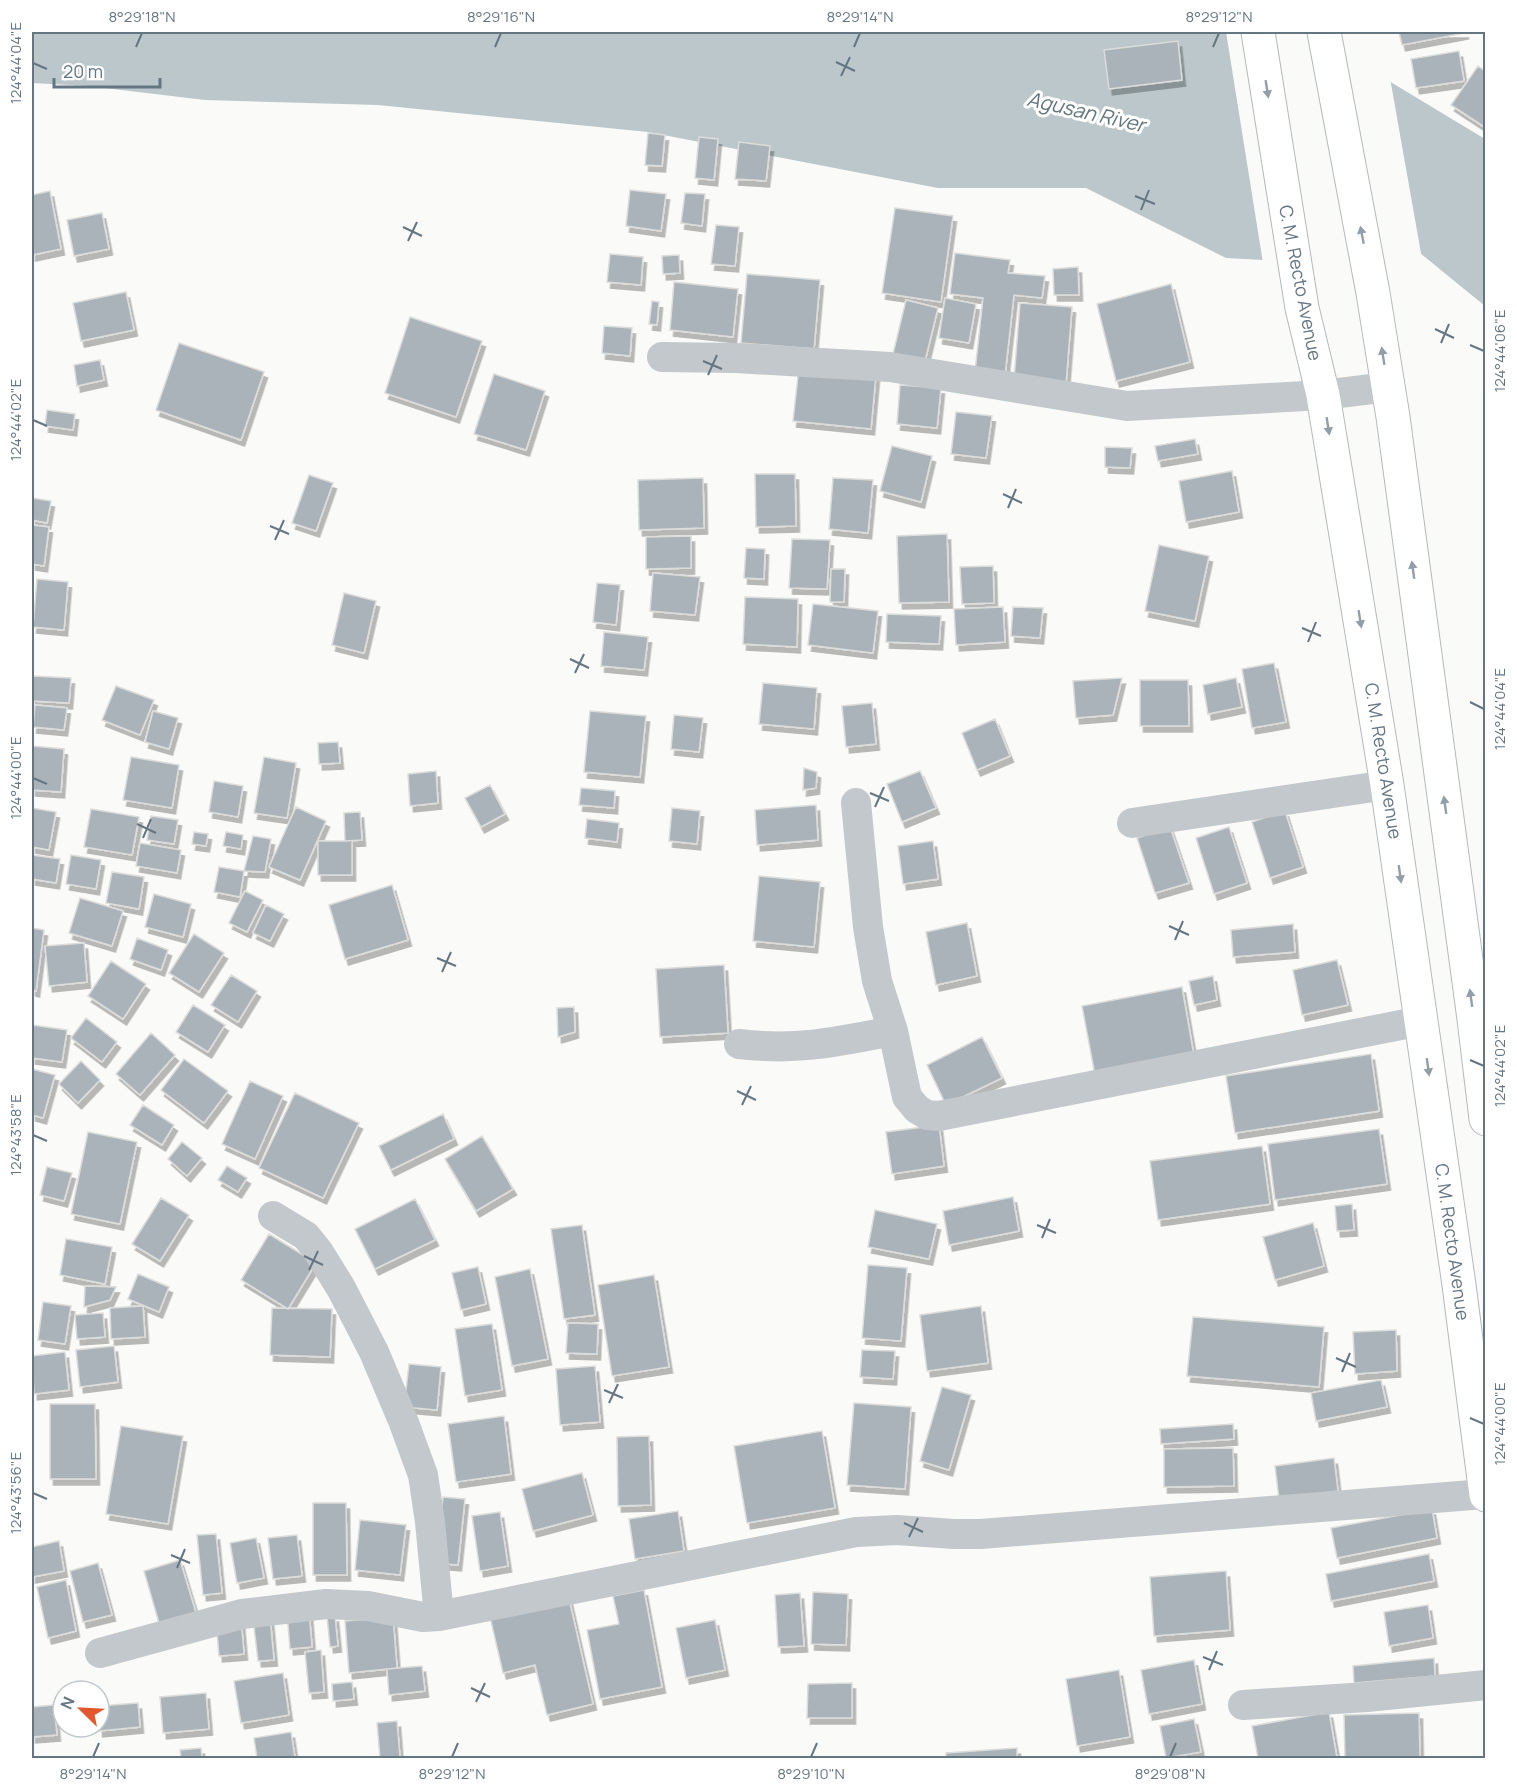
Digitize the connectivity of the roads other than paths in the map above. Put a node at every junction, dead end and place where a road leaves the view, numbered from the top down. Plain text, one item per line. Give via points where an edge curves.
1 (1258, 32) edge
2 (1324, 32) edge
3 (662, 357) dead end
4 (1388, 387) junction
5 (1323, 395) junction
6 (1387, 785) junction
7 (856, 803) dead end
8 (1132, 823) dead end
9 (1421, 1021) junction
10 (893, 1031) junction
11 (739, 1044) dead end
12 (1485, 1119) edge
13 (273, 1216) dead end
14 (1485, 1494) edge
15 (439, 1616) junction
16 (100, 1653) dead end
17 (1485, 1685) edge
18 (1243, 1705) dead end

1 -> 5 highway, C. M. Recto Avenue via 1302,308
4 -> 2 highway
3 - 5 street via 890,367 1128,406
4 - 5 street
12 -> 4 highway
5 -> 6 highway, C. M. Recto Avenue
6 - 8 street
6 -> 9 highway, C. M. Recto Avenue
7 - 10 street via 868,927 877,981
9 - 10 street via 939,1116 927,1115 907,1097
9 -> 14 highway, C. M. Recto Avenue
10 - 11 street via 787,1048
13 - 15 street via 306,1236 318,1251 374,1352 404,1423 423,1475
14 - 15 street via 981,1534 855,1532
15 - 16 street via 326,1604 242,1614
17 - 18 street

